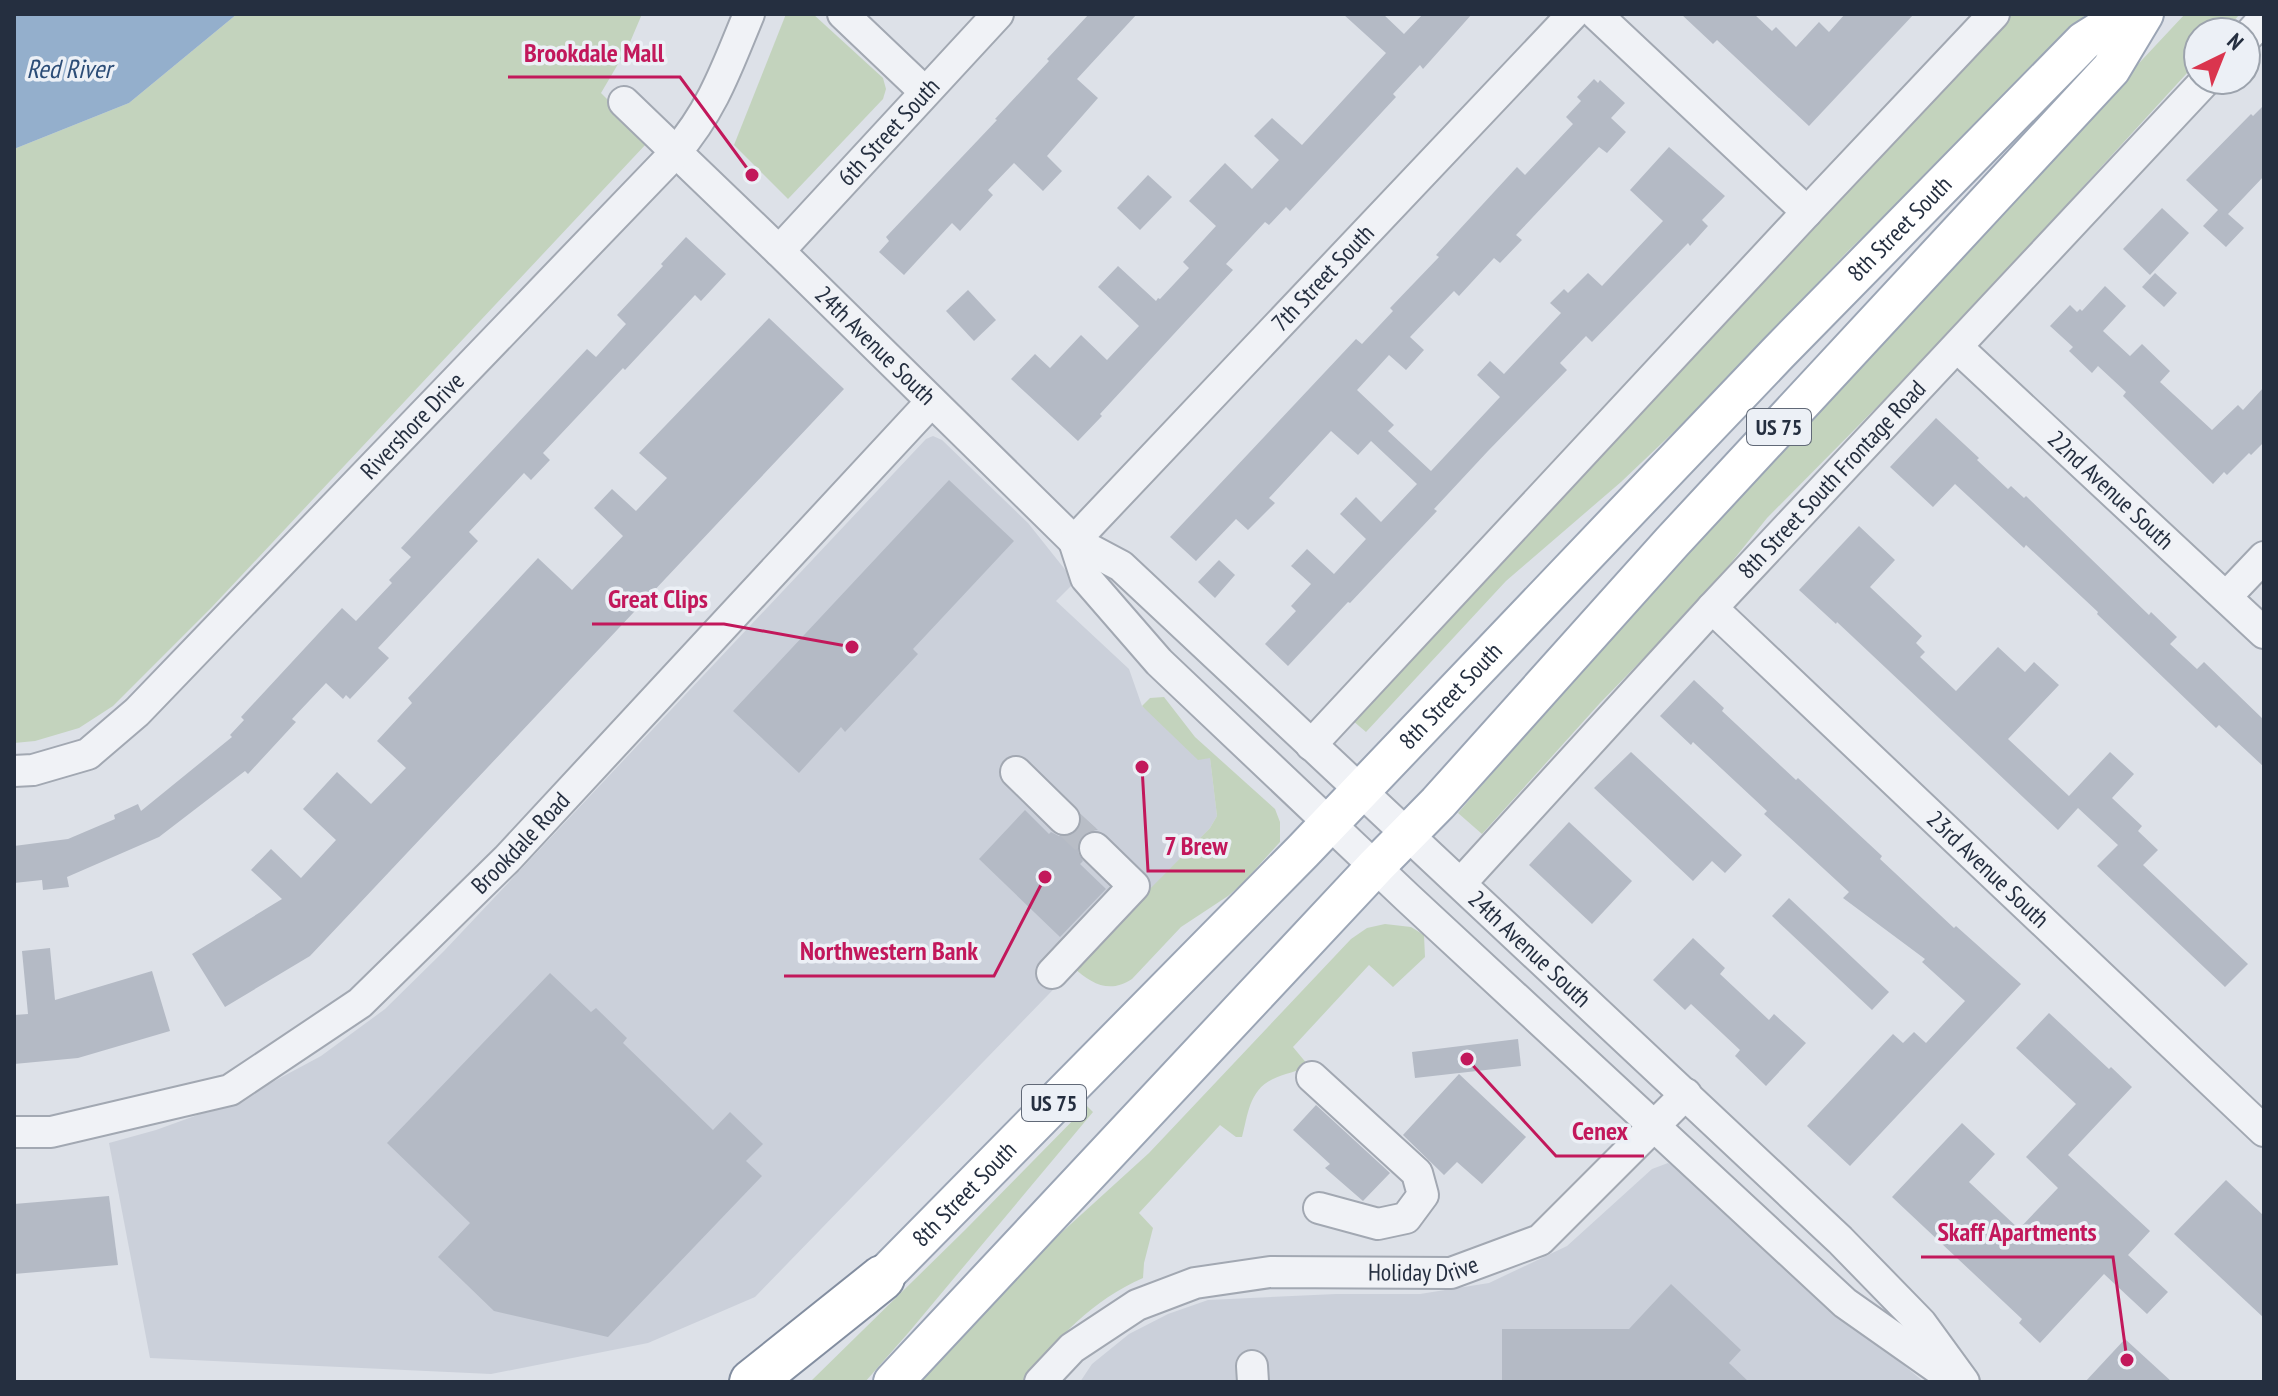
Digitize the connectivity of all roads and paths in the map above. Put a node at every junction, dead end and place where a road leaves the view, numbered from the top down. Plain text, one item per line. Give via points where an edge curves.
1 (749, 14) edge
2 (843, 14) edge
3 (998, 14) edge
4 (1573, 14) edge
5 (1596, 14) edge
6 (1994, 14) edge
7 (2127, 14) edge
8 (2144, 14) edge
9 (925, 92) junction
10 (2191, 96) edge
11 (624, 102) dead end
12 (675, 153) junction
13 (1807, 212) junction
14 (779, 251) junction
15 (1957, 347) junction
16 (931, 402) junction
17 (1074, 541) junction
18 (2264, 557) edge
19 (2226, 597) junction
20 (1712, 608) junction
21 (2264, 633) edge
22 (1311, 745) junction
23 (14, 771) edge
24 (1016, 772) dead end
25 (1359, 790) junction
26 (1064, 819) tunnel mouth
27 (1329, 823) junction
28 (1407, 835) junction
29 (1095, 848) tunnel mouth
30 (1376, 866) junction
31 (1461, 883) junction
32 (1052, 973) dead end
33 (1312, 1077) dead end
34 (1686, 1094) junction
35 (1654, 1126) junction
36 (2264, 1131) edge
37 (14, 1132) edge
38 (1319, 1208) dead end
39 (1827, 1227) junction
40 (1797, 1259) junction
41 (882, 1278) junction
42 (1106, 1325) junction
43 (752, 1382) edge
44 (778, 1382) edge
45 (893, 1382) edge
46 (1040, 1382) edge
47 (1065, 1382) edge
48 (1957, 1382) edge
49 (1964, 1382) edge

1 - 12 street, Rivershore Drive via 715,98
2 - 9 street
3 - 9 street, 6th Street South
4 - 17 street, 7th Street South
5 - 13 street
6 - 13 street
7 - 25 main road, 8th Street South / US 75 via 2084,41 2062,63
8 - 28 main road, 8th Street South / US 75 via 2111,69
9 - 14 street, 6th Street South
10 - 15 street, 8th Street South Frontage Road
11 - 12 street, 24th Avenue South
12 - 14 street, 24th Avenue South
12 - 23 street, Rivershore Drive via 137,712 88,754
13 - 22 street
14 - 16 street, 24th Avenue South
15 - 19 street, 22nd Avenue South
15 - 20 street, 8th Street South Frontage Road
16 - 17 street, 24th Avenue South
16 - 37 street, Brookdale Road via 507,859 360,1003 230,1090 51,1132
17 - 22 street, 24th Avenue South via 1121,566
17 - 27 street, 24th Avenue South via 1086,578 1159,662
18 - 19 street
19 - 21 street, 22nd Avenue South
20 - 31 street, 8th Street South Frontage Road
20 - 36 street, 23rd Avenue South
22 - 25 street, 24th Avenue South
24 - 26 street
25 - 27 main road, 8th Street South / US 75
25 - 28 street, 24th Avenue South
27 - 30 street, 24th Avenue South
27 - 41 main road, 8th Street South / US 75
28 - 30 main road, 8th Street South / US 75
28 - 31 street, 24th Avenue South
29 - 32 street via 1134,886
30 - 35 street, 24th Avenue South
30 - 45 main road, 8th Street South / US 75
31 - 34 street, 24th Avenue South
33 - 38 street via 1417,1173 1423,1195 1406,1218 1378,1224
34 - 35 street, Holiday Drive
34 - 39 street, 24th Avenue South
35 - 40 street, 24th Avenue South
35 - 42 street, Holiday Drive via 1540,1240 1451,1273 1270,1272 1195,1283 1137,1305
39 - 40 street
39 - 49 street, 24th Avenue South via 1921,1323
40 - 48 street, 24th Avenue South via 1845,1303
41 - 43 highway
41 - 44 main road, 8th Street South / US 75
42 - 46 street, Holiday Drive via 1072,1348
42 - 47 street, Holiday Drive

